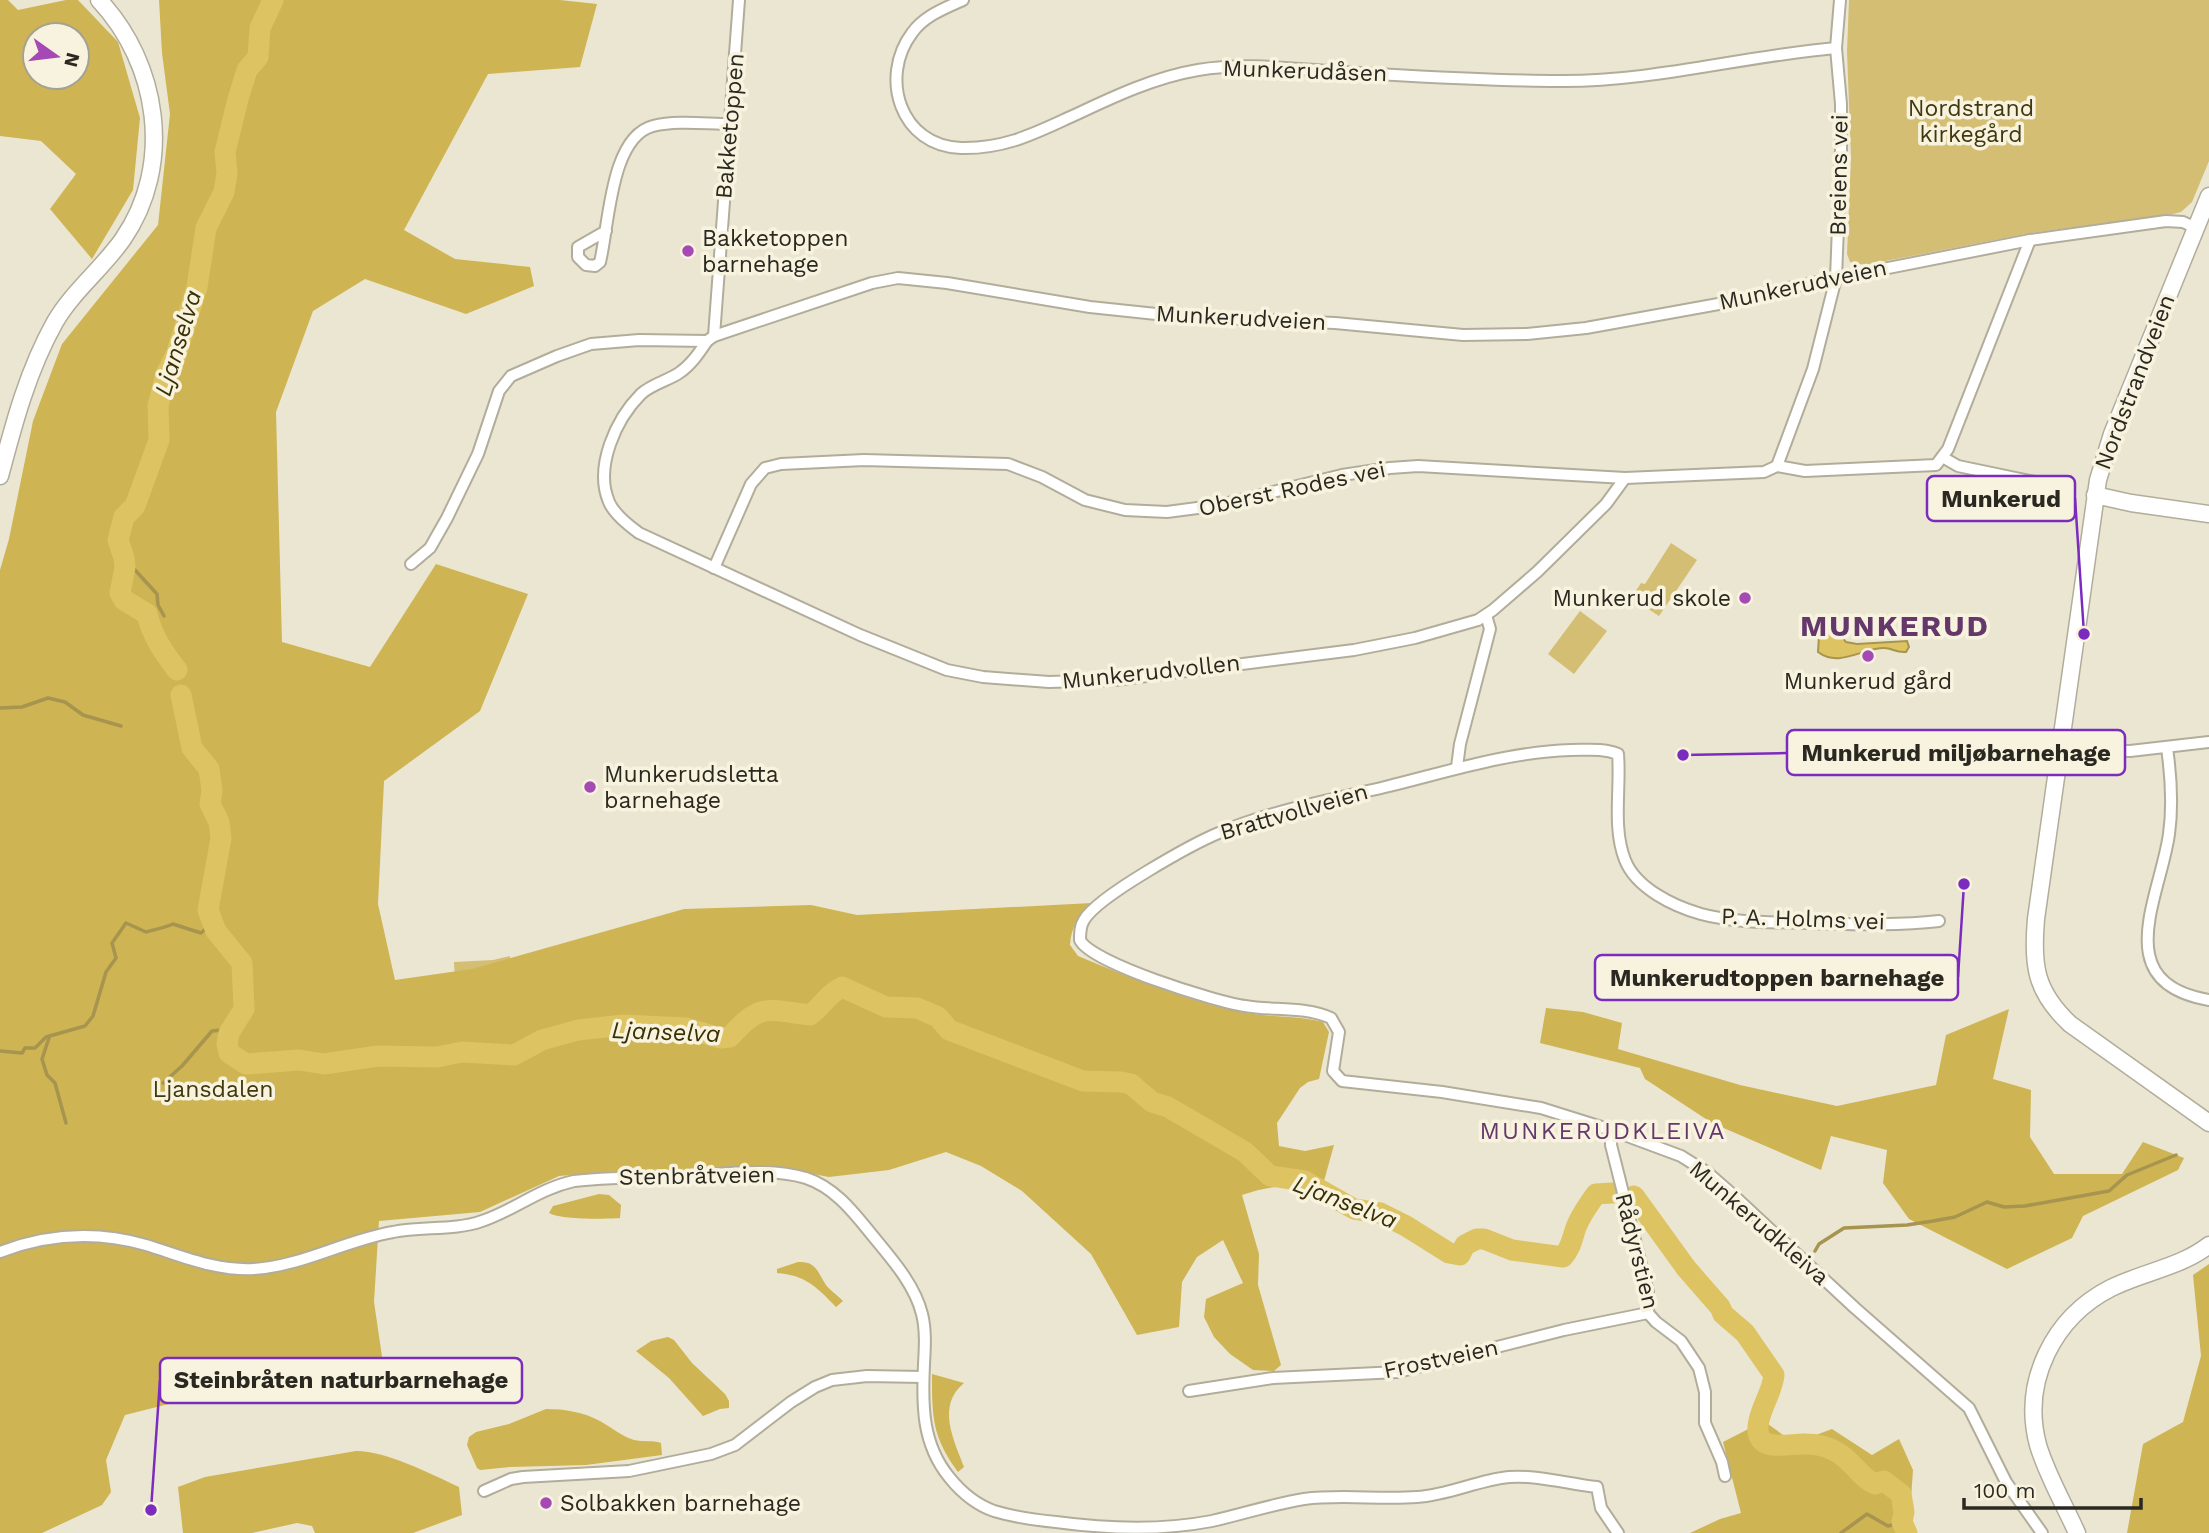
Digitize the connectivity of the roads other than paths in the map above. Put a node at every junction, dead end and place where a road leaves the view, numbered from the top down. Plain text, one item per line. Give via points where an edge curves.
1 (99, 0) edge
2 (739, 0) edge
3 (963, 0) edge
4 (1840, 0) edge
5 (1836, 48) junction
6 (730, 124) junction
7 (2209, 196) edge
8 (2202, 219) edge
9 (606, 230) dead end
10 (2030, 240) junction
11 (1836, 278) junction
12 (710, 339) junction
13 (1944, 458) junction
14 (1777, 466) junction
15 (0, 476) edge
16 (1625, 478) junction
17 (2059, 487) dead end
18 (2095, 495) junction
19 (2209, 514) edge
20 (411, 564) dead end
21 (714, 568) junction
22 (1486, 615) junction
23 (2209, 742) edge
24 (1887, 744) dead end
25 (2166, 748) junction
26 (1618, 754) joint
27 (2059, 754) junction
28 (1457, 767) junction
29 (1940, 920) dead end
30 (2209, 1000) edge
31 (1333, 1071) joint
32 (2207, 1124) edge
33 (1611, 1130) junction
34 (2209, 1245) edge
35 (0, 1252) edge
36 (1648, 1312) junction
37 (923, 1377) junction
38 (1189, 1391) dead end
39 (1725, 1476) dead end
40 (484, 1491) dead end
41 (1618, 1533) edge
42 (2042, 1533) edge
43 (2077, 1533) edge

1 - 15 main road via 121,27 144,73 154,123 150,175 124,237 49,333 25,391
2 - 6 street, Bakketoppen
3 - 5 street, Munkerudåsen via 932,15 912,32 899,54 896,87 897,99 915,128 934,141 960,148 1004,145 1163,79 1229,66 1568,81 1649,75
4 - 5 street, Breiens vei
5 - 11 street, Breiens vei via 1841,150
6 - 9 street via 653,126 637,134 618,172
6 - 12 street, Bakketoppen
7 - 8 main road, Nordstrandveien
8 - 10 street, Munkerudveien
8 - 18 main road, Nordstrandveien via 2115,426
10 - 11 street, Munkerudveien
10 - 13 street
11 - 12 street, Munkerudveien via 1587,328 1499,335 1175,316 898,278
11 - 14 street, Breiens vei via 1814,369
12 - 20 street, Munkerudveien via 591,344 511,376 499,391 478,454 447,518 430,548
12 - 21 street, Munkerudvollen via 678,373 639,397 612,439 604,482 609,503 630,527
13 - 14 street, Oberst Rodes vei via 1936,465 1902,468 1805,471
13 - 17 street via 1958,466
14 - 16 street, Oberst Rodes vei via 1764,472
16 - 21 street, Oberst Rodes vei via 1390,468 1167,512 1125,510 1085,500 1008,464 864,460 780,464 765,468 751,484
16 - 22 street, Munkerudvollen via 1584,526
18 - 19 main road
18 - 27 main road, Nordstrandveien
21 - 22 street, Munkerudvollen via 947,670 1049,682 1115,680 1354,650 1415,638
22 - 28 street via 1490,629
23 - 25 street
24 - 27 street via 1912,753
25 - 27 street
25 - 30 street via 2171,776 2170,831 2148,929 2148,957 2164,981
26 - 28 street, Brattvollveien via 1606,750 1538,751
26 - 29 street, P. A. Holms vei via 1619,834 1625,860 1646,887 1664,898 1702,914 1757,921
27 - 32 main road, Nordstrandveien via 2034,944 2040,984 2052,1006 2070,1024
28 - 31 street, Brattvollveien via 1224,830 1136,879 1082,922 1080,940 1089,950 1161,982 1243,1006 1331,1018 1339,1032
31 - 33 street, Munkerudkleiva via 1347,1083 1506,1101
33 - 36 street, Rådyrstien via 1648,1292
33 - 42 street, Munkerudkleiva via 1670,1151 1708,1173 1956,1395 1973,1415 2007,1482
34 - 43 main road via 2087,1303 2060,1329 2041,1365 2034,1403 2038,1444
35 - 37 street, Stenbråtveien via 56,1237 106,1237 201,1264 255,1269 392,1232 472,1225 574,1181 780,1173 809,1179 834,1193 908,1283 923,1320
36 - 38 street, Frostveien via 1398,1372 1273,1378
36 - 39 street, Rådyrstien via 1681,1341 1699,1368 1705,1423
37 - 40 street via 832,1380 805,1392 735,1445 718,1452 629,1471 523,1477
37 - 41 street, Stenbråtveien via 926,1428 938,1462 971,1498 1006,1514 1088,1526 1159,1527 1212,1521 1307,1499 1419,1497 1520,1477 1597,1487 1601,1508

